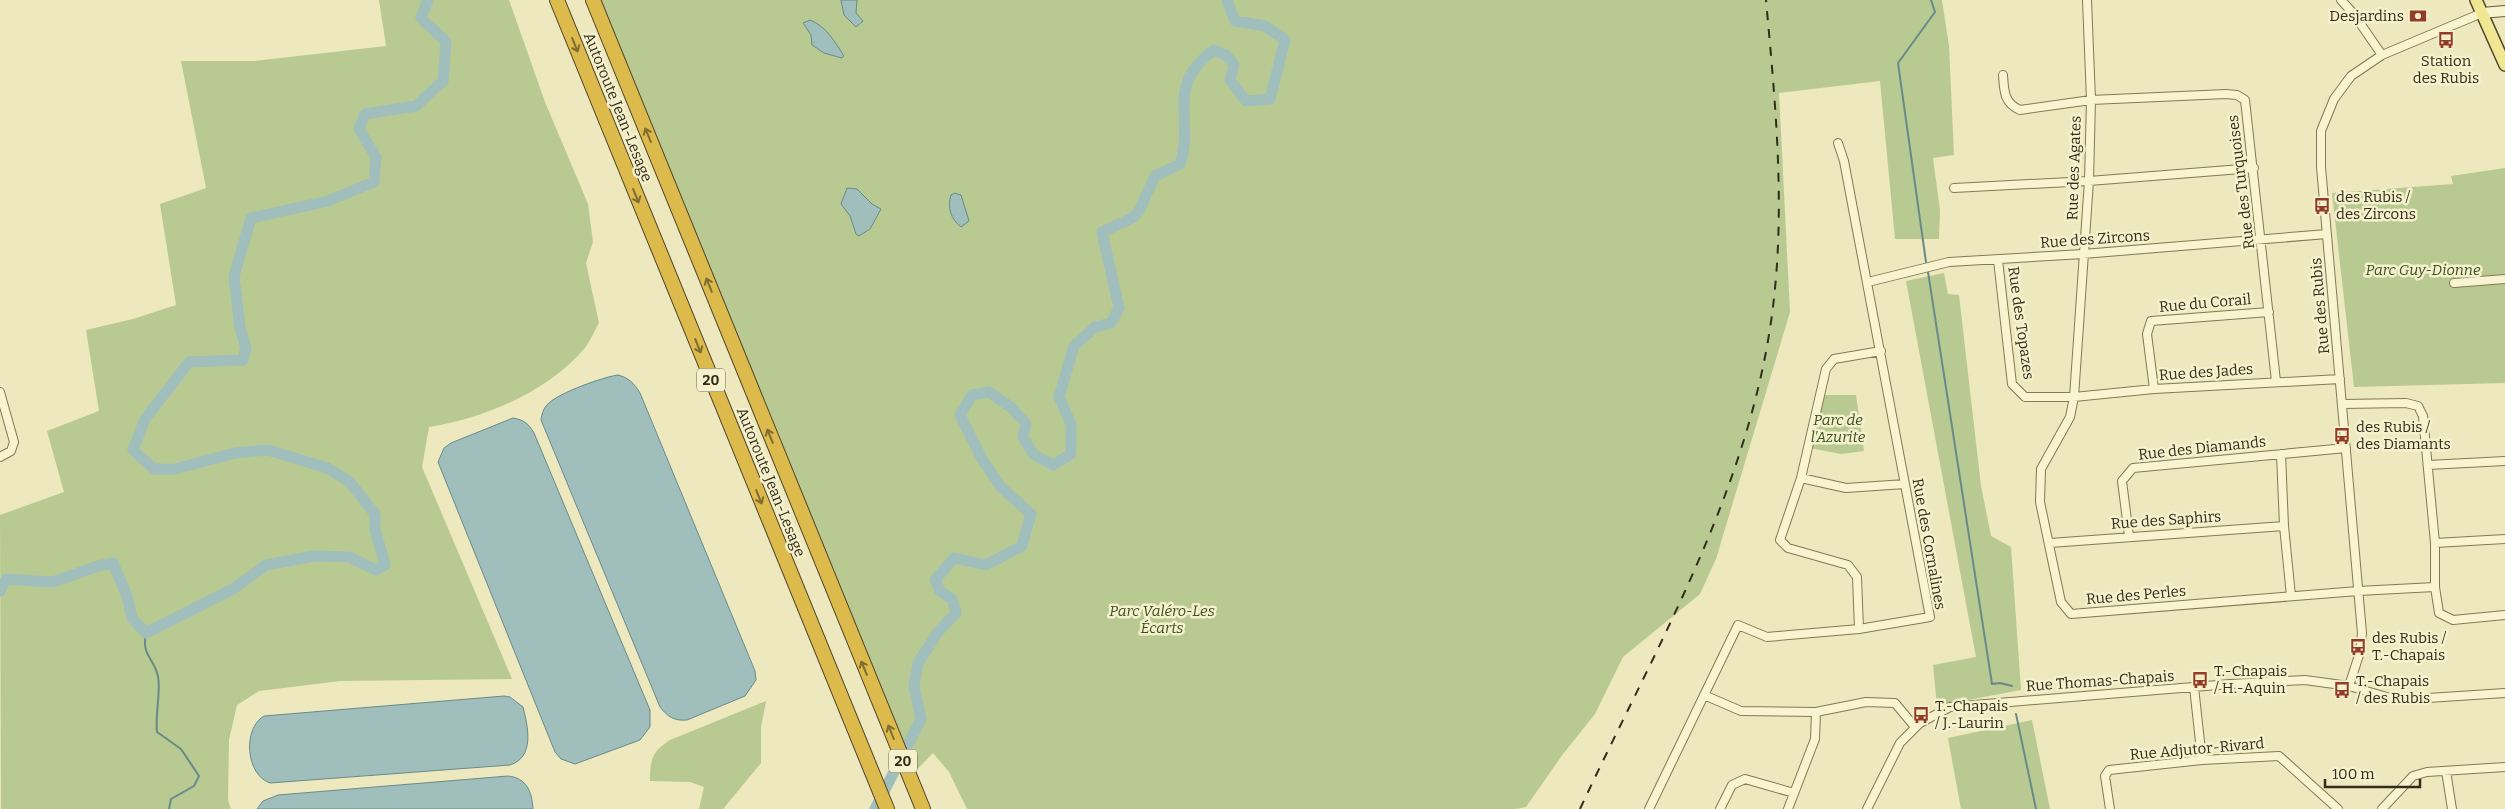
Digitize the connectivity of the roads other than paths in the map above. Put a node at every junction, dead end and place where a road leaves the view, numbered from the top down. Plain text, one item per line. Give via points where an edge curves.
1 (557, 0) edge
2 (593, 0) edge
3 (2087, 0) edge
4 (2341, 0) edge
5 (2476, 0) edge
6 (2505, 11) edge
7 (2482, 13) junction
8 (2382, 55) junction
9 (2505, 65) edge
10 (2002, 75) dead end
11 (2091, 100) junction
12 (1838, 143) dead end
13 (2254, 168) junction
14 (2089, 181) junction
15 (1954, 188) dead end
16 (2327, 234) junction
17 (2262, 241) junction
18 (2083, 254) junction
19 (1998, 260) junction
20 (2505, 279) edge
21 (1868, 282) junction
22 (2454, 283) dead end
23 (2269, 312) junction
24 (1881, 352) junction
25 (2340, 379) junction
26 (2276, 381) junction
27 (2154, 389) junction
28 (0, 392) edge
29 (2074, 397) junction
30 (2342, 404) junction
31 (2346, 448) junction
32 (2282, 454) junction
33 (0, 457) edge
34 (2505, 461) edge
35 (2428, 465) junction
36 (1801, 478) junction
37 (1905, 484) junction
38 (2284, 526) junction
39 (2129, 536) junction
40 (2505, 539) edge
41 (2050, 543) junction
42 (2435, 543) junction
43 (2435, 588) junction
44 (2358, 590) junction
45 (2291, 596) junction
46 (2505, 615) edge
47 (1859, 629) junction
48 (2349, 686) junction
49 (2194, 688) junction
50 (2505, 693) edge
51 (1704, 696) junction
52 (1816, 712) junction
53 (1915, 727) junction
54 (2202, 760) junction
55 (2505, 767) edge
56 (2446, 771) junction
57 (1794, 794) junction
58 (887, 809) edge
59 (923, 809) edge
60 (1649, 809) edge
61 (1720, 809) edge
62 (1788, 809) edge
63 (1867, 809) edge
64 (2110, 809) edge
65 (2338, 809) edge
66 (2382, 809) edge
67 (2452, 809) edge

1 -> 58 highway, Autoroute Jean-Lesage / 20
59 -> 2 highway, Autoroute Jean-Lesage / 20
3 - 11 street, Rue des Agates
4 - 8 street
5 - 7 main road
6 - 7 street
7 - 8 street, Rue des Rubis
7 - 9 main road
8 - 16 street, Rue des Rubis via 2351,76 2334,99 2321,132
10 - 11 street, Rue des Turquoises via 2010,106 2020,110
11 - 13 street, Rue des Turquoises via 2237,95 2245,100
11 - 14 street, Rue des Agates
12 - 21 street, Rue des Cornalines
13 - 14 street
13 - 17 street, Rue des Turquoises
14 - 15 street
14 - 18 street, Rue des Agates
16 - 17 street, Rue des Zircons
16 - 25 street, Rue des Rubis
17 - 18 street, Rue des Zircons
17 - 23 street, Rue des Turquoises
18 - 19 street, Rue des Zircons
18 - 29 street, Rue des Agates
19 - 21 street, Rue des Zircons via 1949,262
19 - 29 street, Rue des Topazes via 2012,384 2025,397
20 - 22 street
21 - 24 street, Rue des Cornalines
23 - 26 street, Rue des Turquoises
23 - 27 street, Rue du Corail via 2151,321 2147,334
24 - 36 street via 1834,359 1826,369
24 - 37 street, Rue des Cornalines
25 - 26 street, Rue des Jades
25 - 30 street, Rue des Rubis
26 - 27 street, Rue des Jades
27 - 29 street, Rue des Jades
28 - 33 street via 14,442 11,451
29 - 41 street, Rue des Perles via 2070,417 2041,469 2040,502
30 - 31 street, Rue des Rubis
30 - 35 street via 2406,403 2418,406 2423,416
31 - 32 street, Rue des Diamands
31 - 44 street, Rue des Rubis
32 - 38 street
32 - 39 street, Rue des Diamands via 2132,468 2122,481
34 - 35 street
35 - 42 street
36 - 37 street via 1846,488
36 - 47 street via 1780,540 1788,548 1848,565 1857,577
37 - 47 street, Rue des Cornalines via 1930,618
38 - 39 street, Rue des Saphirs
38 - 45 street
39 - 41 street, Rue des Saphirs
40 - 42 street
41 - 45 street, Rue des Perles via 2061,602 2071,614
42 - 43 street
43 - 44 street, Rue des Perles
43 - 46 street via 2439,613 2453,620
44 - 45 street, Rue des Perles
44 - 48 street, Rue des Rubis via 2362,633 2360,652
47 - 51 street, Rue des Cornalines via 1767,637 1738,625
48 - 49 street, Rue Thomas-Chapais via 2305,680
48 - 50 street, Rue Thomas-Chapais via 2397,700
49 - 53 street, Rue Thomas-Chapais via 1950,708
49 - 54 street
51 - 52 street via 1741,711
51 - 60 street, Rue des Cornalines
52 - 53 street via 1866,702 1895,703
52 - 57 street via 1815,740
53 - 63 street, Rue Thomas-Chapais via 1900,743
54 - 64 street, Rue Adjutor-Rivard via 2109,770 2105,776
54 - 65 street, Rue Adjutor-Rivard via 2279,756
55 - 56 street
56 - 66 street via 2414,776
56 - 67 street
57 - 61 street via 1745,779 1732,785
57 - 62 street

